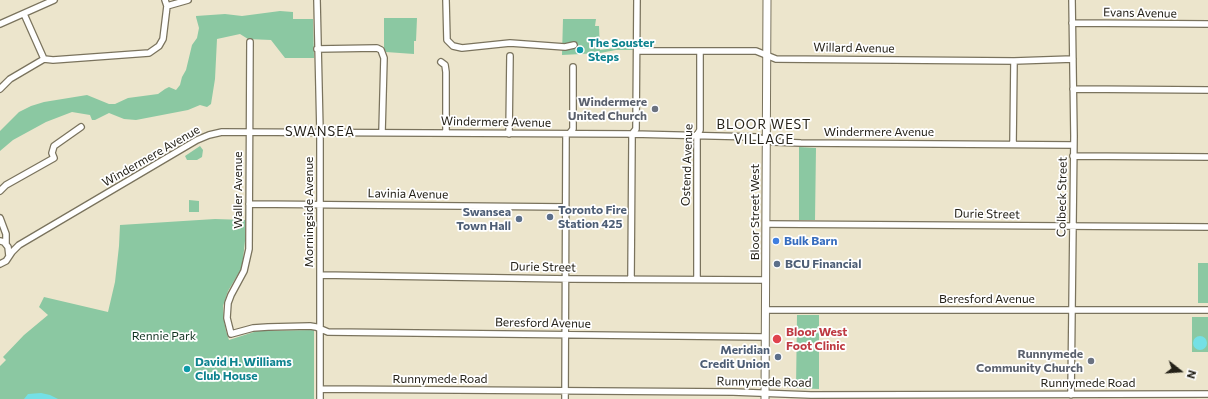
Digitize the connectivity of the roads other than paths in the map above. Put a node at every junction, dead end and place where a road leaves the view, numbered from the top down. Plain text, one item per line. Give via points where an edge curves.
1 (54, 0) edge
2 (188, 0) edge
3 (317, 0) edge
4 (446, 0) edge
5 (637, 0) edge
6 (767, 0) edge
7 (1072, 0) edge
8 (166, 3) edge
9 (24, 14) junction
10 (1072, 23) junction
11 (0, 24) edge
12 (1208, 24) edge
13 (250, 42) dead end
14 (574, 45) dead end
15 (318, 49) junction
16 (636, 51) junction
17 (700, 51) junction
18 (510, 56) dead end
19 (766, 56) junction
20 (44, 59) junction
21 (1072, 59) junction
22 (1014, 61) junction
23 (442, 62) dead end
24 (573, 67) dead end
25 (0, 89) edge
26 (1073, 89) junction
27 (1208, 90) edge
28 (81, 127) dead end
29 (249, 132) junction
30 (320, 132) junction
31 (382, 132) junction
32 (446, 133) junction
33 (510, 134) junction
34 (568, 134) junction
35 (632, 134) junction
36 (697, 135) junction
37 (766, 139) junction
38 (1013, 144) junction
39 (1073, 145) junction
40 (1073, 156) junction
41 (1208, 157) edge
42 (0, 191) edge
43 (249, 204) junction
44 (320, 204) junction
45 (566, 207) junction
46 (0, 218) edge
47 (766, 224) junction
48 (1072, 226) junction
49 (1208, 227) edge
50 (4, 243) edge
51 (19, 245) junction
52 (9, 256) junction
53 (0, 264) edge
54 (320, 275) junction
55 (565, 279) junction
56 (631, 279) junction
57 (697, 279) junction
58 (766, 280) junction
59 (766, 310) junction
60 (1071, 310) junction
61 (1208, 310) edge
62 (321, 329) junction
63 (231, 334) joint
64 (565, 335) junction
65 (765, 337) junction
66 (320, 389) junction
67 (565, 391) junction
68 (1208, 394) edge
69 (765, 396) edge
70 (1068, 396) edge
71 (320, 399) edge
72 (565, 399) edge

1 - 9 street
2 - 8 street
3 - 15 street, Morningside Avenue
4 - 14 street via 447,40 453,46 462,48 510,43 564,47
5 - 16 street
6 - 19 main road, Bloor Street West
7 - 10 street, Colbeck Street
8 - 20 street via 163,39 159,46 148,53
9 - 11 street
9 - 20 street
10 - 12 street, Evans Avenue
10 - 21 street, Colbeck Street
13 - 29 street, Waller Avenue
15 - 30 street, Morningside Avenue
15 - 31 street via 381,50 384,58
16 - 17 street, Willard Avenue
16 - 35 street via 636,129
17 - 19 street, Willard Avenue via 758,51
17 - 36 street, Ostend Avenue via 700,130
18 - 33 street
19 - 22 street, Willard Avenue via 776,59
19 - 37 main road, Bloor Street West
20 - 25 street via 10,79
21 - 22 street, Willard Avenue
21 - 26 street, Colbeck Street
22 - 38 street
23 - 32 street via 446,72
24 - 34 street via 573,129
26 - 27 street
26 - 39 street, Colbeck Street
28 - 42 street via 54,146 54,158
29 - 30 street, Windermere Avenue
29 - 43 street, Waller Avenue
29 - 51 street, Windermere Avenue via 222,132 204,136
30 - 31 street, Windermere Avenue
30 - 44 street, Morningside Avenue
31 - 32 street, Windermere Avenue
32 - 33 street, Windermere Avenue
33 - 34 street, Windermere Avenue
34 - 35 street, Windermere Avenue
34 - 45 street
35 - 36 street, Windermere Avenue
35 - 56 street
36 - 37 street, Windermere Avenue via 757,136
36 - 57 street, Ostend Avenue
37 - 38 street, Windermere Avenue via 773,142 801,143
37 - 47 main road, Bloor Street West
38 - 39 street, Windermere Avenue
39 - 40 street, Colbeck Street
40 - 41 street
40 - 48 street, Colbeck Street
43 - 44 street, Lavinia Avenue
43 - 63 street, Waller Avenue via 246,265 230,295 227,307
44 - 45 street, Lavinia Avenue
44 - 54 street, Morningside Avenue
45 - 55 street
46 - 50 street via 6,236
47 - 48 street, Durie Street
47 - 58 main road, Bloor Street West
48 - 49 street, Durie Street
48 - 60 street, Colbeck Street
50 - 51 street
50 - 52 street via 9,249
51 - 52 street, Windermere Avenue
52 - 53 street, Windermere Avenue
54 - 55 street, Durie Street
54 - 62 street, Morningside Avenue
55 - 56 street, Durie Street
55 - 64 street
56 - 57 street, Durie Street
57 - 58 street, Durie Street
58 - 59 main road, Bloor Street West
59 - 60 street, Beresford Avenue
59 - 65 main road, Bloor Street West
60 - 61 street, Beresford Avenue
60 - 70 street, Colbeck Street
62 - 63 street, Beresford Avenue via 310,326 268,327
62 - 64 street, Beresford Avenue via 328,332
62 - 66 street, Morningside Avenue
64 - 65 street, Beresford Avenue
64 - 67 street
65 - 69 main road, Bloor Street West
66 - 67 street, Runnymede Road
66 - 71 street, Morningside Avenue
67 - 69 street, Runnymede Road via 725,392
67 - 72 street
68 - 70 street, Runnymede Road
69 - 70 street, Runnymede Road

